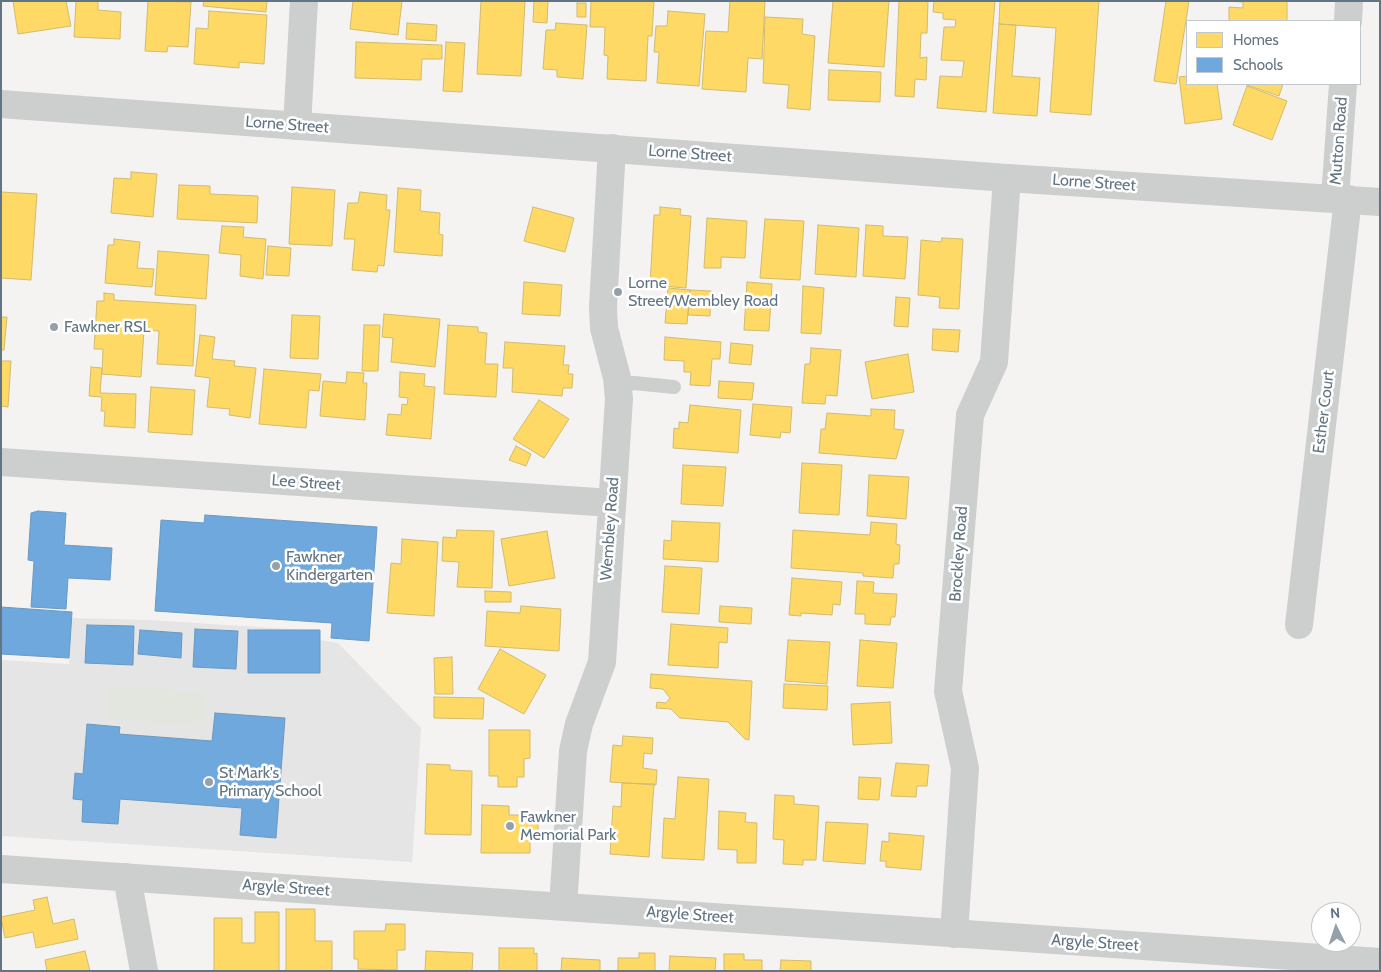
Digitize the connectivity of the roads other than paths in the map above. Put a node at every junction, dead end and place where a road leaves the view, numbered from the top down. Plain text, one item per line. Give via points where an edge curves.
1 (304, 1) edge
2 (1349, 1) edge
3 (1348, 20) edge
4 (1343, 85) edge
5 (1, 104) edge
6 (297, 126) junction
7 (612, 148) junction
8 (1007, 178) junction
9 (1341, 199) junction
10 (1380, 202) edge
11 (618, 386) junction
12 (674, 386) dead end
13 (1, 462) edge
14 (612, 503) junction
15 (1299, 625) dead end
16 (1, 869) edge
17 (128, 877) junction
18 (562, 907) junction
19 (954, 934) junction
20 (1380, 962) edge
21 (144, 971) edge

1 - 6 street
2 - 3 street
4 - 9 street, Mutton Road
5 - 6 street, Lorne Street
6 - 7 street, Lorne Street
7 - 8 street, Lorne Street
7 - 11 street, Wembley Road via 603,307 604,328
8 - 9 street, Lorne Street
8 - 19 street, Brockley Road via 994,362 970,415 948,691 966,768
9 - 10 street, Lorne Street
9 - 15 street, Esther Court
11 - 12 lane via 634,383
11 - 14 street, Wembley Road
13 - 14 street, Lee Street
14 - 18 street, Wembley Road via 602,662 578,724 573,751
16 - 17 street, Argyle Street
17 - 18 street, Argyle Street
17 - 21 street
18 - 19 street, Argyle Street
19 - 20 street, Argyle Street

